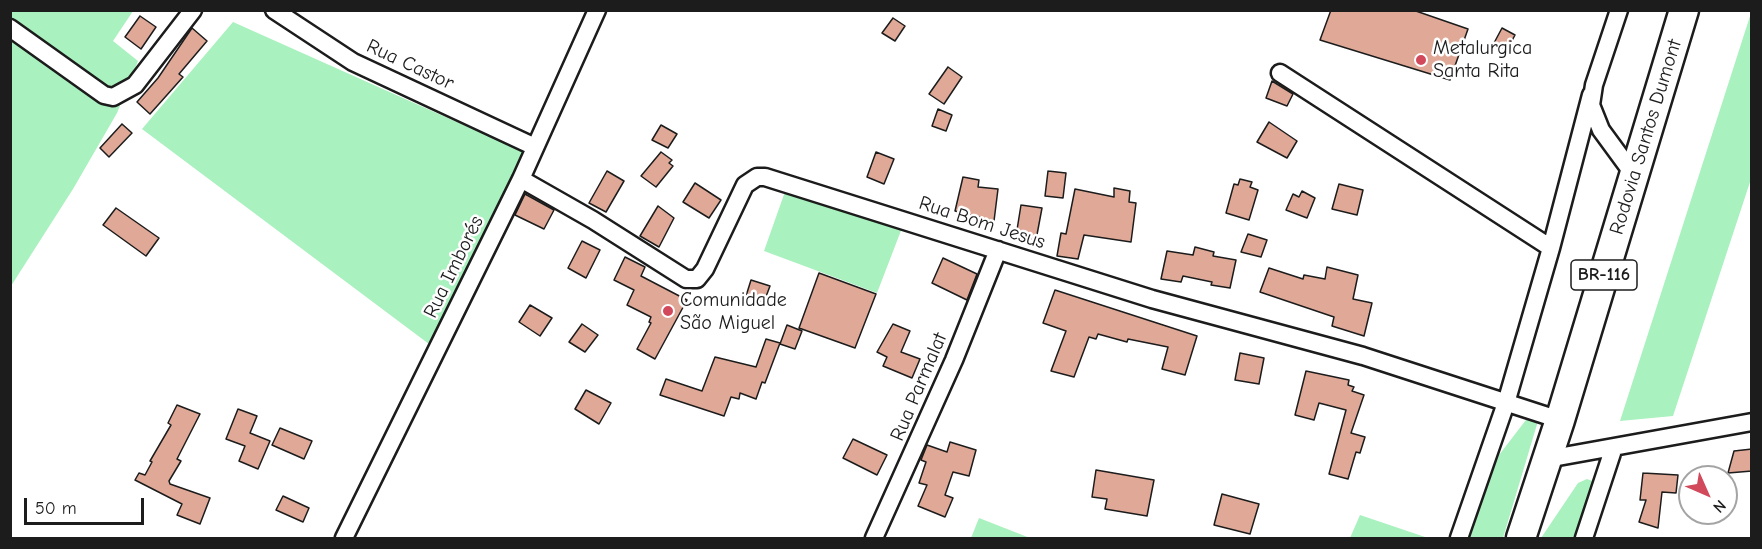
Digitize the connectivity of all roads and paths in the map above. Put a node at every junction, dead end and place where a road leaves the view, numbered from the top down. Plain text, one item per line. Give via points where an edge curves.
1 (193, 10) edge
2 (274, 10) edge
3 (597, 10) edge
4 (1619, 10) edge
5 (1684, 10) edge
6 (10, 28) edge
7 (1280, 74) dead end
8 (1591, 94) junction
9 (535, 147) junction
10 (1634, 175) junction
11 (521, 179) junction
12 (1551, 248) junction
13 (998, 250) junction
14 (1506, 404) junction
15 (1560, 420) junction
16 (1752, 422) edge
17 (1614, 447) junction
18 (1547, 459) junction
19 (344, 538) edge
20 (874, 538) edge
21 (1459, 538) edge
22 (1521, 538) edge
23 (1584, 538) edge

1 - 6 street via 135,85 113,97 104,95
2 - 9 street, Rua Castor via 353,62
3 - 9 street, Rua Imborés
4 - 8 street
5 - 10 highway, Rodovia Santos Dumont / BR-116
7 - 12 street
8 - 10 street via 1601,130
8 - 12 street
9 - 11 street, Rua Imborés
10 - 15 highway, Rodovia Santos Dumont / BR-116
11 - 13 street, Rua Bom Jesus via 692,280 705,269 739,192 757,177
11 - 19 street, Rua Imborés
12 - 14 street
13 - 14 street, Rua Bom Jesus via 1152,299 1363,356
13 - 20 street, Rua Parmalat via 954,360
14 - 15 street, Rua Bom Jesus
14 - 21 street
15 - 18 highway, Rodovia Santos Dumont / BR-116
16 - 17 street
17 - 18 street
17 - 23 street
18 - 22 highway, Rodovia Santos Dumont / BR-116

